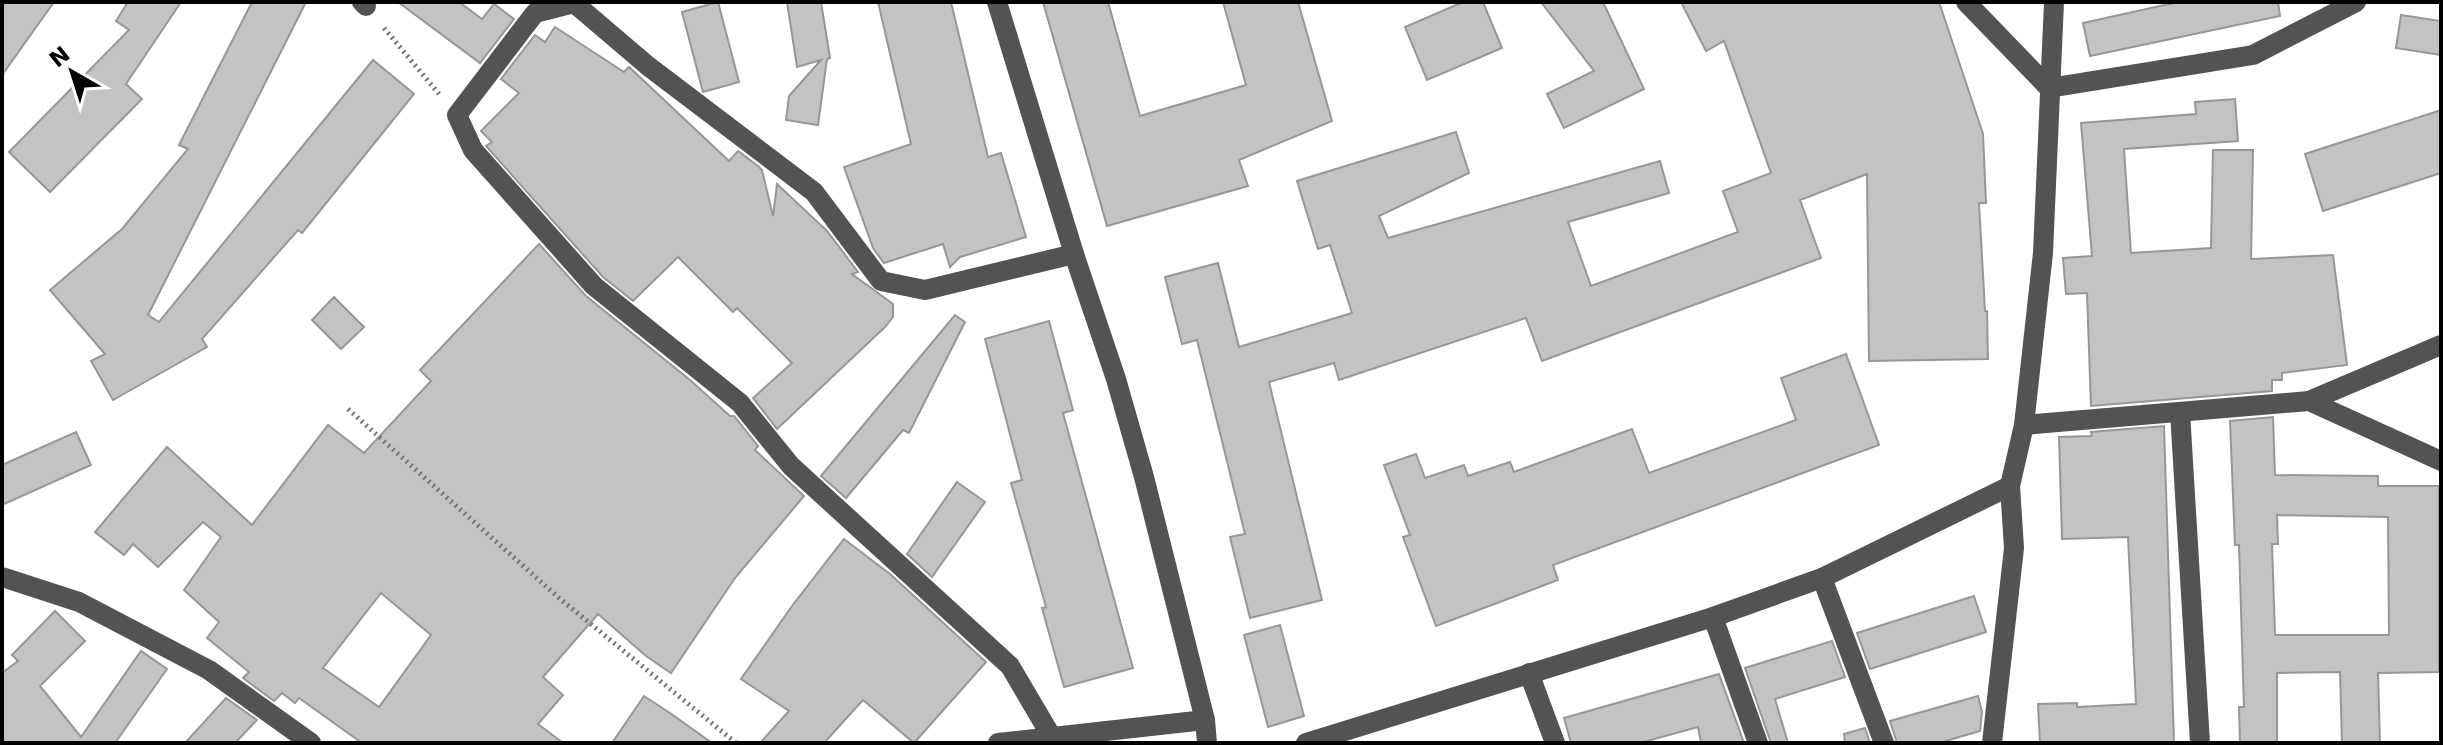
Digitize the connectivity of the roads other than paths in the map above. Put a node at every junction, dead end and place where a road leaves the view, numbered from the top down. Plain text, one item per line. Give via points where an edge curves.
1 (997, 2) edge
2 (1966, 2) edge
3 (2054, 2) edge
4 (2356, 2) edge
5 (2049, 88) junction
6 (1074, 254) junction
7 (2441, 345) edge
8 (2309, 401) junction
9 (2180, 412) junction
10 (2024, 425) junction
11 (2441, 461) edge
12 (2010, 486) junction
13 (2, 577) edge
14 (1822, 578) junction
15 (1713, 617) junction
16 (1529, 673) junction
17 (1205, 720) junction
18 (1053, 739) junction
19 (311, 743) edge
20 (998, 743) edge
21 (1207, 743) edge
22 (1306, 743) edge
23 (1555, 743) edge
24 (1758, 743) edge
25 (1884, 743) edge
26 (1992, 743) edge
27 (2200, 743) edge

1 - 6 street
2 - 5 street
3 - 5 street
4 - 5 street via 2253,55
5 - 10 street via 2043,253
6 - 17 street via 1144,477
6 - 18 street via 925,290 881,281 814,192 574,3 535,13 457,115 473,150 594,286 740,403 791,466 1010,666
7 - 8 street
8 - 9 street
8 - 11 street
9 - 10 street
9 - 27 street
10 - 12 street
12 - 14 street
12 - 26 street via 2014,548
13 - 19 street via 79,602 209,670
14 - 15 street
14 - 25 street
15 - 16 street
15 - 24 street
16 - 22 street
16 - 23 street
17 - 18 street
17 - 21 street
18 - 20 street

